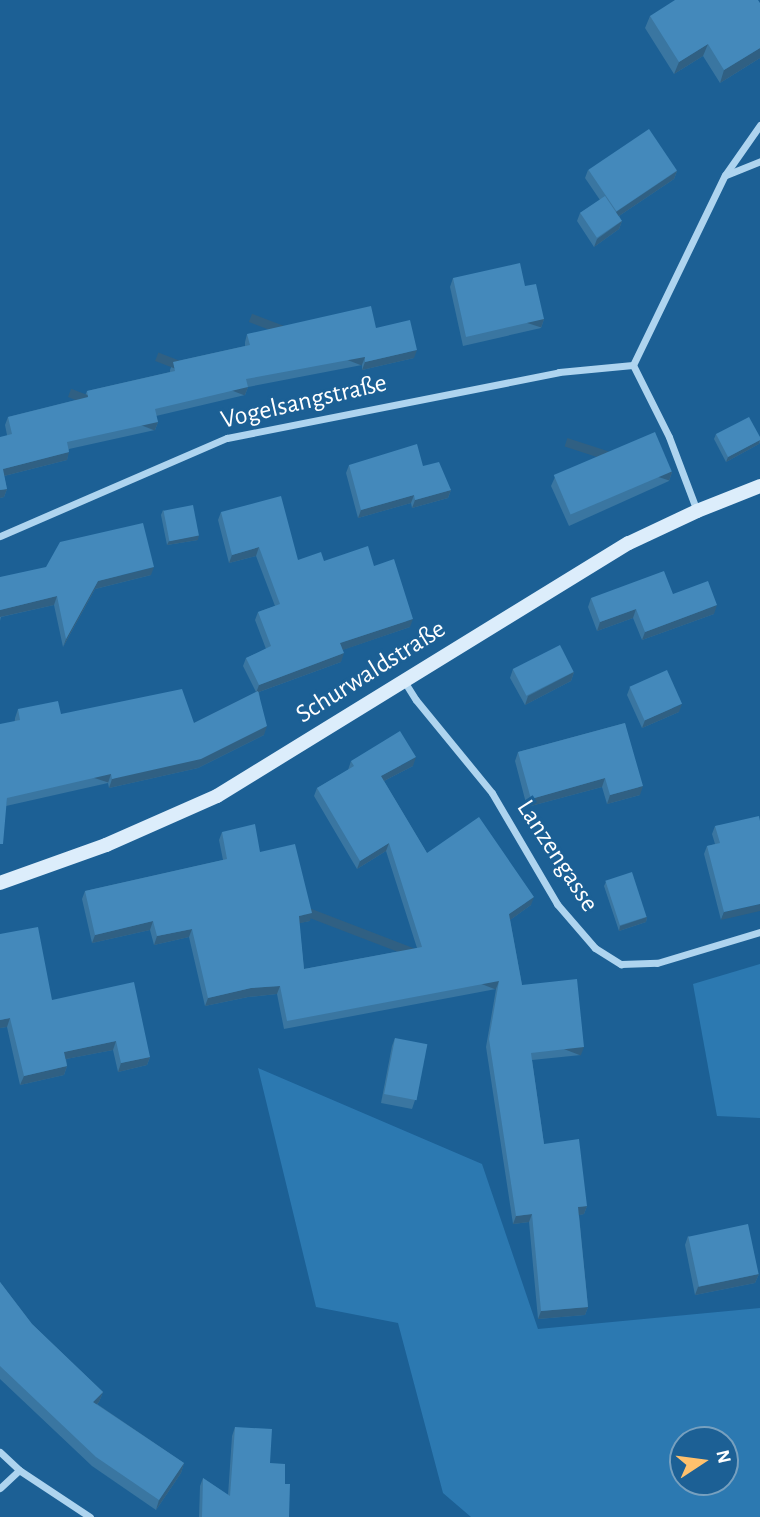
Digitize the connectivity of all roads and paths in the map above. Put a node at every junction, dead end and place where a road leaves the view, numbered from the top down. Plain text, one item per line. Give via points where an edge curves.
1 (760, 125) edge
2 (760, 161) edge
3 (725, 175) junction
4 (633, 365) junction
5 (760, 486) edge
6 (697, 511) junction
7 (0, 536) edge
8 (404, 681) junction
9 (0, 883) edge
10 (760, 932) edge
11 (0, 1452) edge
12 (19, 1470) junction
13 (0, 1488) edge
14 (90, 1517) edge

1 - 3 street
2 - 3 street
3 - 4 street
4 - 6 street via 669,437
4 - 7 street, Vogelsangstraße via 559,372 227,438
5 - 6 main road, Schurwaldstraße
6 - 8 main road, Schurwaldstraße via 629,543
8 - 9 main road, Schurwaldstraße via 217,796 106,845
8 - 10 street, Lanzengasse via 492,793 557,904 595,948 621,964 657,963
11 - 12 street
12 - 13 street
12 - 14 street

